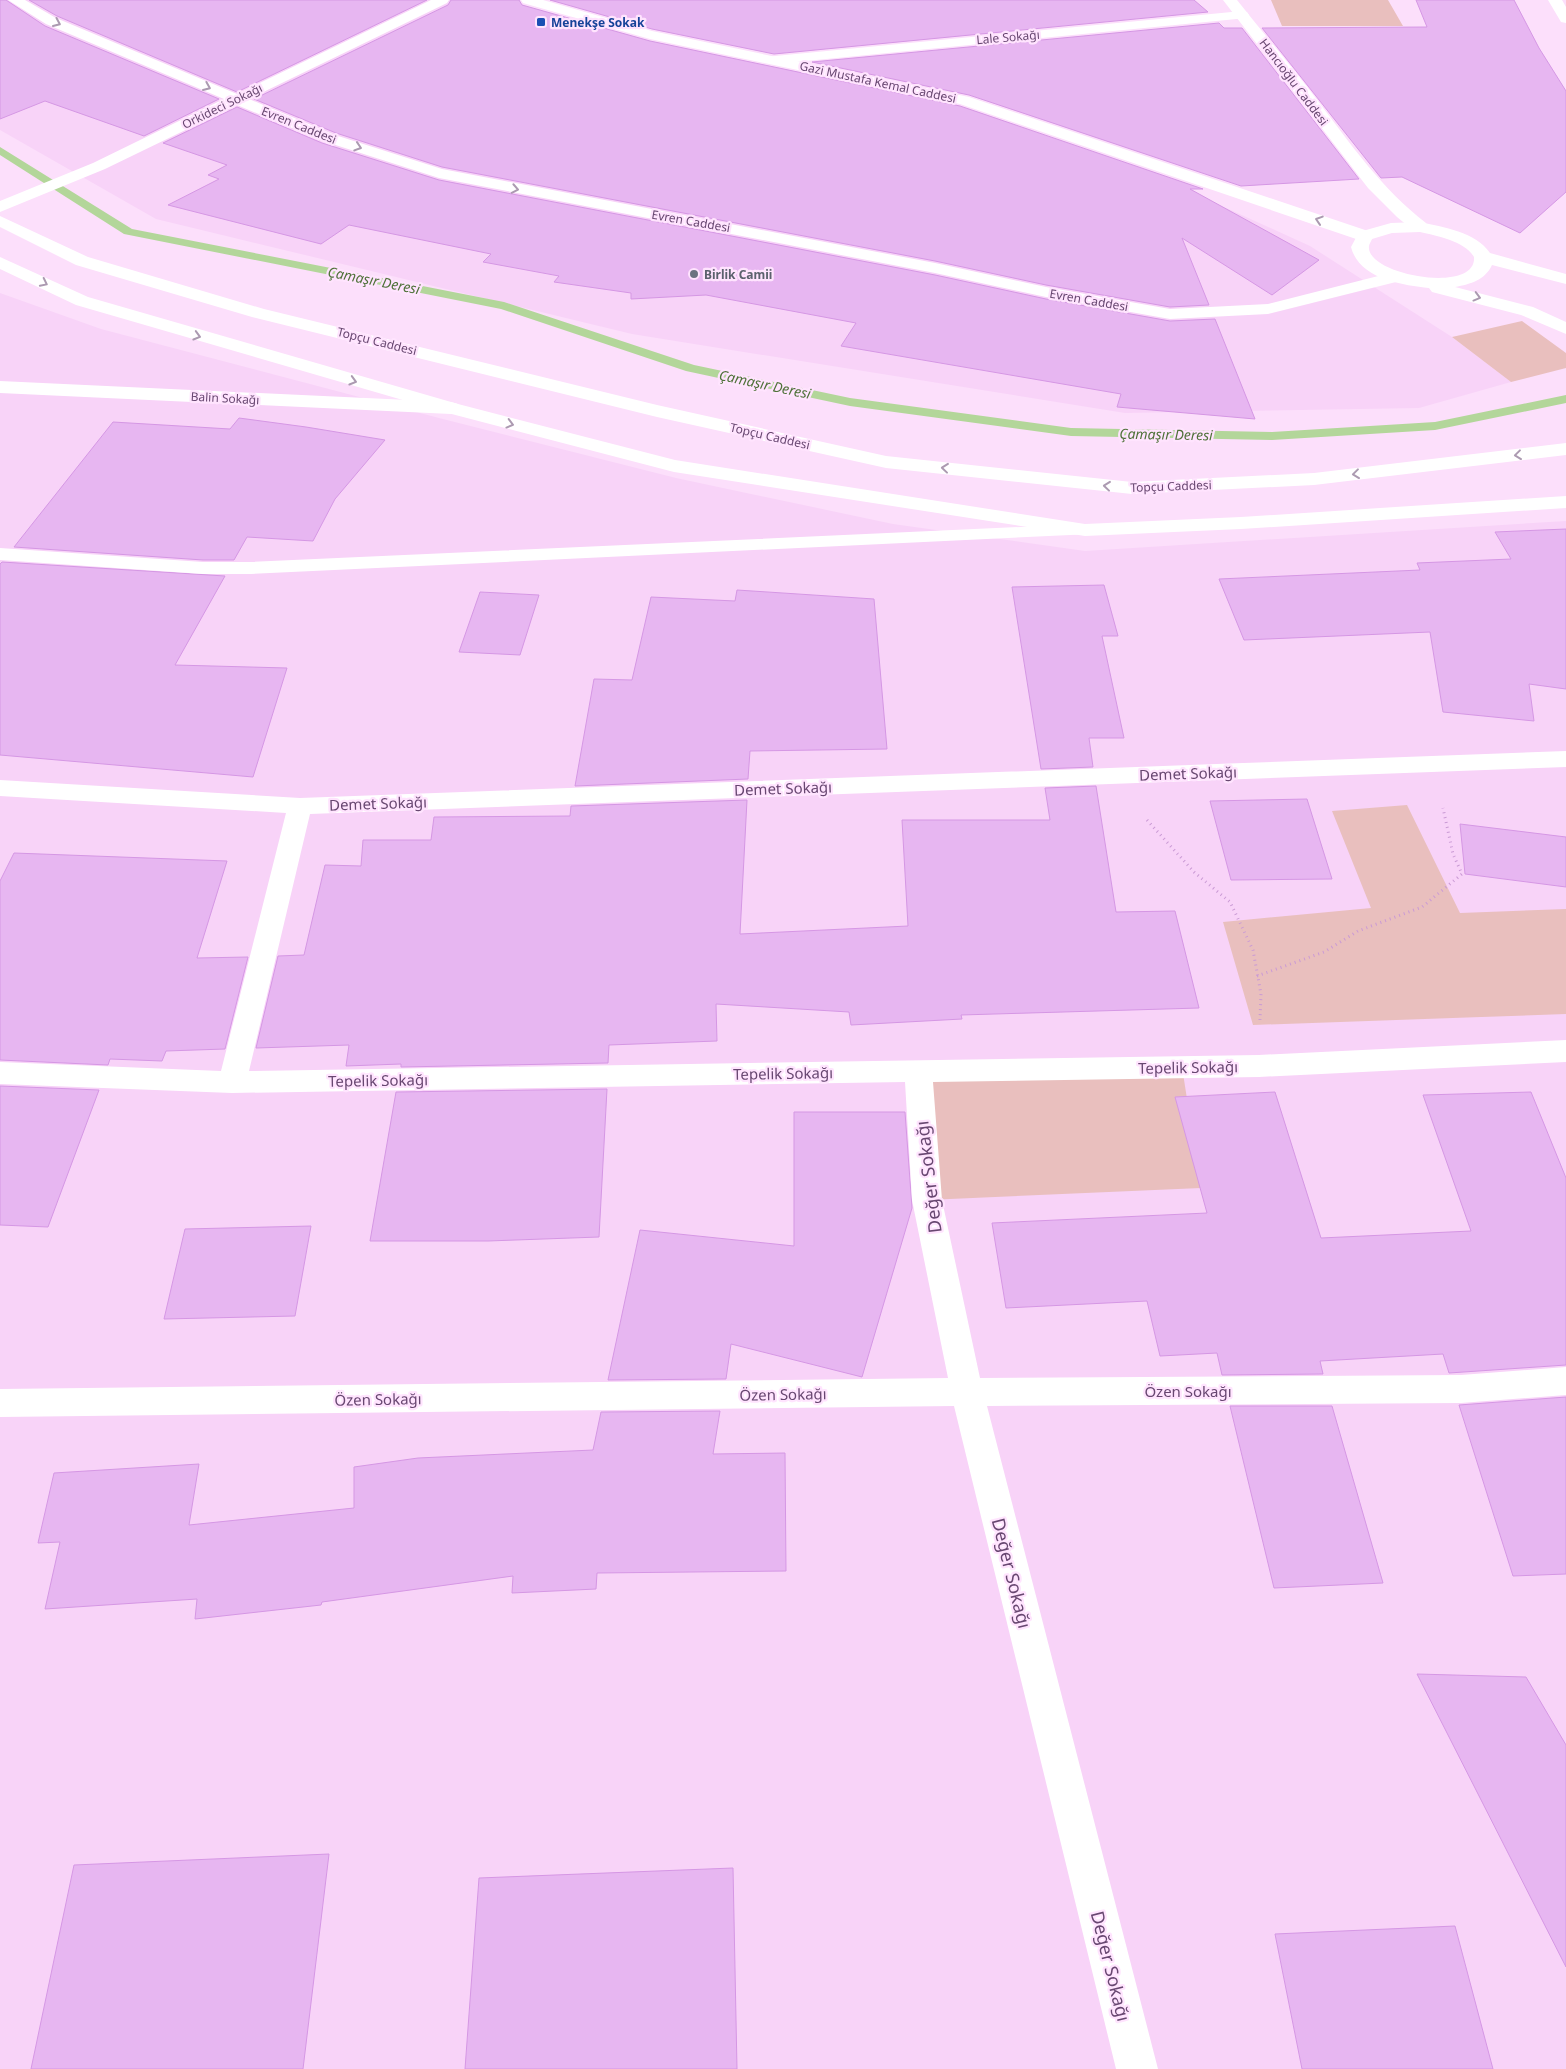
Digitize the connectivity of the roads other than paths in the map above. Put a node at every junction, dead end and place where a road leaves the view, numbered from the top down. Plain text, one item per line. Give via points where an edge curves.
1 (15, 0) edge
2 (442, 0) edge
3 (528, 0) edge
4 (1230, 0) edge
5 (1555, 0) edge
6 (1242, 15) junction
7 (1566, 19) edge
8 (775, 60) junction
9 (236, 99) junction
10 (1355, 165) junction
11 (1222, 187) junction
12 (4, 205) edge
13 (0, 221) edge
14 (1420, 226) junction
15 (1371, 234) junction
16 (1362, 255) junction
17 (1483, 257) junction
18 (0, 262) edge
19 (1394, 277) junction
20 (1566, 279) edge
21 (1412, 282) junction
22 (1566, 328) edge
23 (0, 387) edge
24 (451, 408) junction
25 (1566, 449) edge
26 (1566, 502) edge
27 (1085, 530) junction
28 (0, 554) edge
29 (1566, 759) edge
30 (0, 788) edge
31 (300, 806) junction
32 (1566, 1051) edge
33 (918, 1071) junction
34 (0, 1072) edge
35 (232, 1082) junction
36 (1566, 1381) edge
37 (966, 1392) junction
38 (0, 1403) edge
39 (1137, 2069) edge

1 -> 9 street, Evren Caddesi via 51,21
2 - 9 street, Orkideci Sokağı
3 - 8 street, Gazi Mustafa Kemal Caddesi via 650,35
4 - 6 street, Hancıoğlu Caddesi
5 - 7 street
6 - 8 street, Lale Sokağı
6 - 10 street, Hancıoğlu Caddesi
8 - 11 street, Gazi Mustafa Kemal Caddesi via 964,100
9 - 12 street, Orkideci Sokağı via 99,166
9 -> 19 street, Evren Caddesi via 330,138 439,173 1170,314 1268,309
10 - 14 street, Hancıoğlu Caddesi via 1383,197
10 - 15 street, Hancıoğlu Caddesi via 1373,209
15 -> 11 street, Gazi Mustafa Kemal Caddesi
11 - 16 street, Gazi Mustafa Kemal Caddesi
25 -> 13 street, Topçu Caddesi via 1314,479 1132,488 886,462 658,411 258,312 82,261
14 - 15 street via 1391,228
14 - 17 street via 1464,239
15 - 16 street, Hancıoğlu Caddesi via 1360,247
16 - 19 street, Gazi Mustafa Kemal Caddesi via 1380,271
17 - 20 street
17 - 21 street via 1483,266 1466,279 1450,283
18 -> 24 street via 82,301
19 - 21 street
21 -> 22 street via 1527,311
23 - 24 street, Balin Sokağı
24 -> 27 street via 674,466
26 - 27 street
27 - 28 street via 250,568 203,568
29 - 31 street, Demet Sokağı
30 - 31 street, Demet Sokağı
31 - 35 street
32 - 33 street, Tepelik Sokağı via 1259,1066
33 - 35 street, Tepelik Sokağı
33 - 37 street, Değer Sokağı via 927,1200
34 - 35 street, Tepelik Sokağı
36 - 37 street, Özen Sokağı via 1461,1389
37 - 38 street, Özen Sokağı
37 - 39 street, Değer Sokağı

